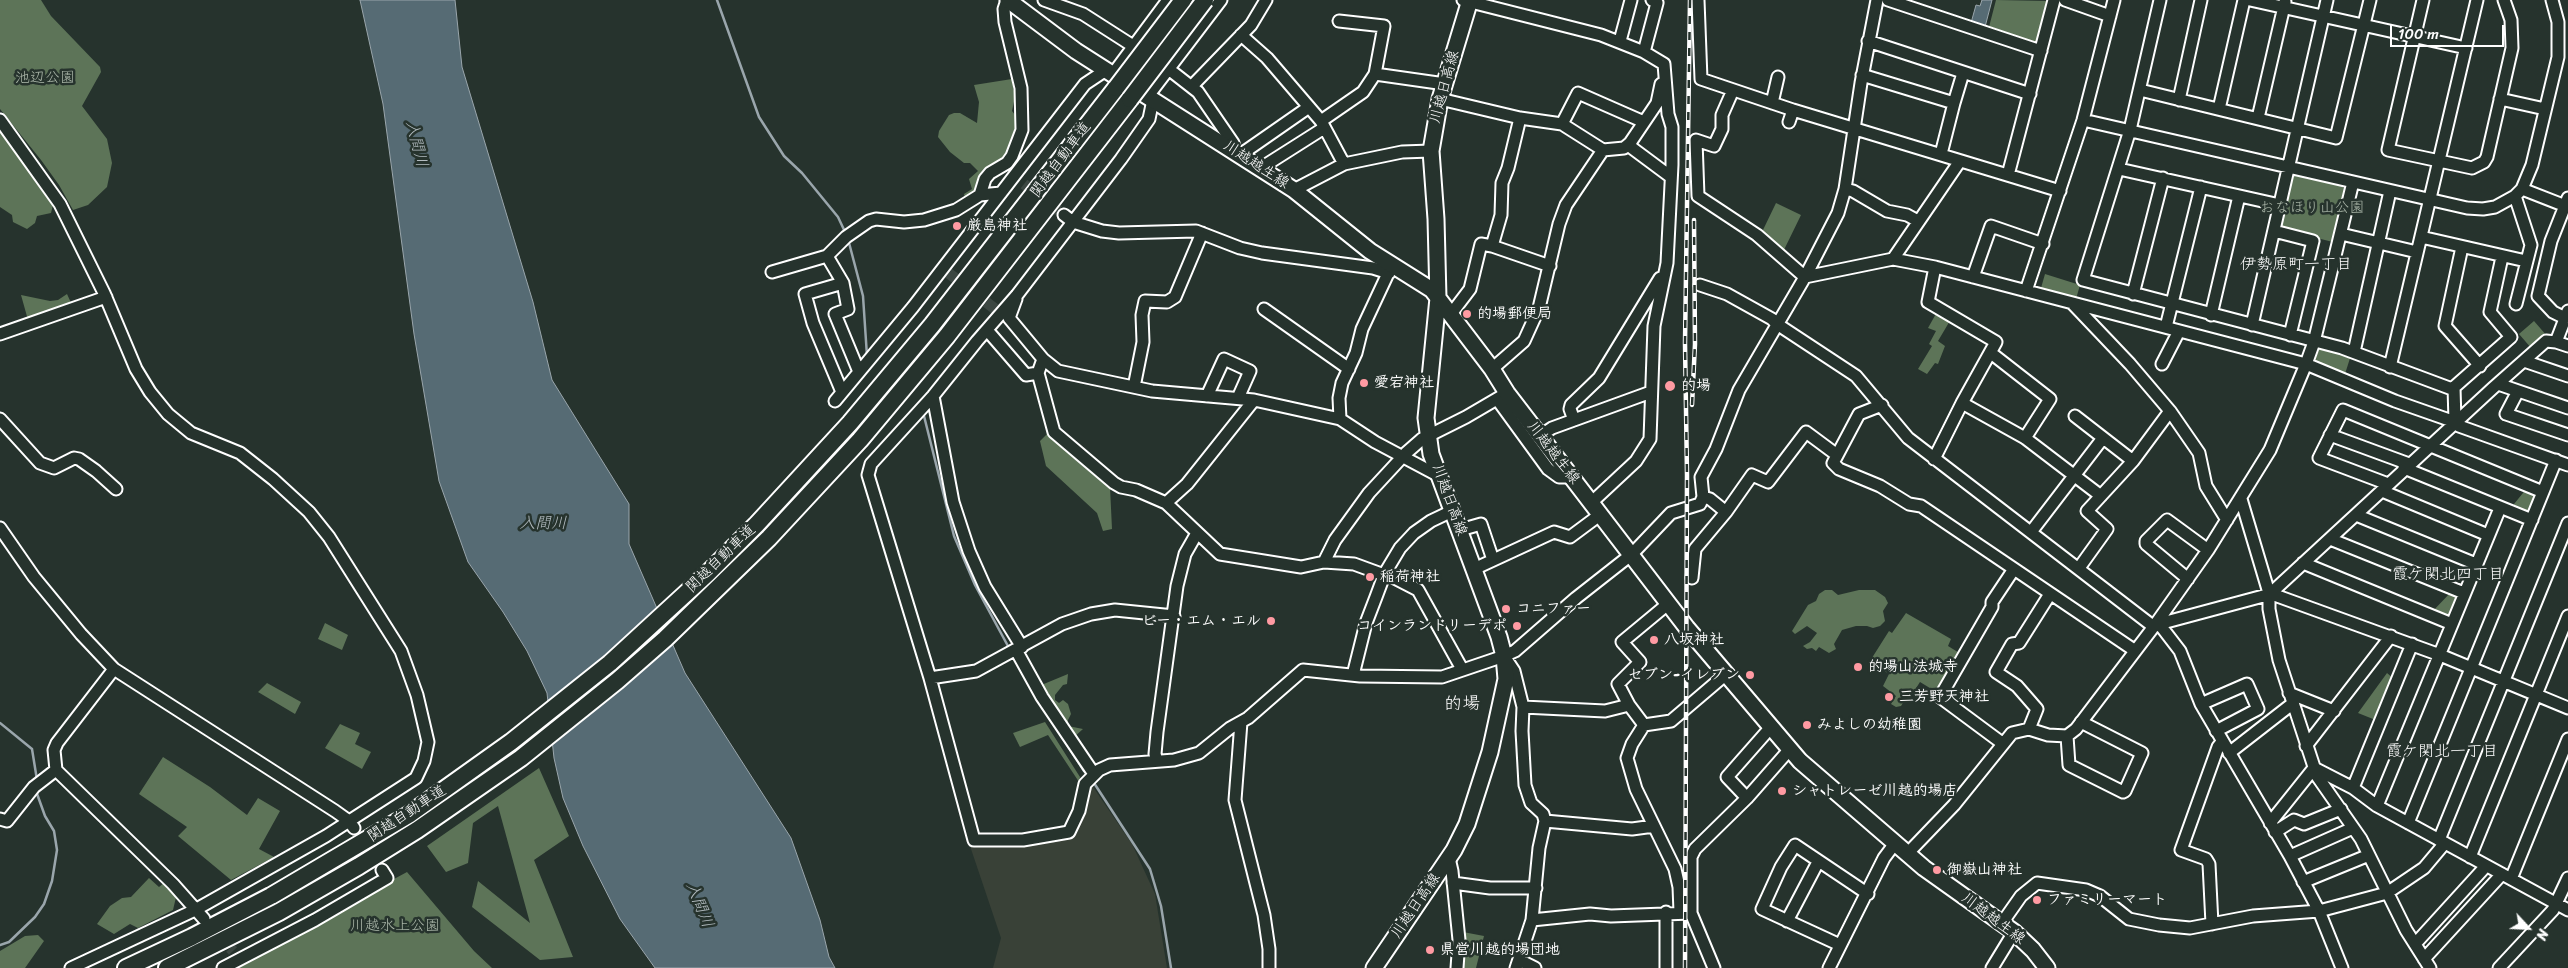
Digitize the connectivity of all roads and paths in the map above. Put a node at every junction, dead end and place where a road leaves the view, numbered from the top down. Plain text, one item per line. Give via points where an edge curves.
1 (1007, 0) edge
2 (1044, 0) edge
3 (1168, 0) edge
4 (1183, 0) edge
5 (1205, 0) edge
6 (1221, 0) edge
7 (1266, 0) edge
8 (1631, 0) edge
9 (1652, 0) edge
10 (1698, 0) edge
11 (1877, 0) edge
12 (1888, 0) edge
13 (2054, 0) edge
14 (2065, 0) edge
15 (2114, 0) edge
16 (2160, 0) edge
17 (2201, 0) edge
18 (2244, 0) edge
19 (2250, 0) edge
20 (2327, 0) edge
21 (2370, 0) edge
22 (2423, 0) edge
23 (2477, 0) edge
24 (2504, 0) edge
25 (2552, 0) edge
26 (1467, 1) edge
27 (1069, 4) edge
28 (2285, 4) edge
29 (2110, 16) junction
30 (2324, 16) junction
31 (1339, 22) dead end
32 (2563, 22) edge
33 (2363, 26) junction
34 (1241, 35) junction
35 (2414, 36) junction
36 (1868, 41) junction
37 (1620, 42) junction
38 (1135, 45) junction
39 (2466, 48) junction
40 (2041, 51) junction
41 (1644, 52) junction
42 (2563, 58) edge
43 (1167, 68) junction
44 (1963, 73) junction
45 (1376, 74) junction
46 (1862, 75) junction
47 (1112, 77) junction
48 (1778, 77) dead end
49 (1664, 78) junction
50 (1445, 84) junction
51 (1192, 86) junction
52 (1733, 90) junction
53 (2140, 90) junction
54 (2030, 94) junction
55 (1151, 98) junction
56 (1440, 99) junction
57 (2500, 99) junction
58 (2179, 100) junction
59 (1772, 102) junction
60 (1954, 103) junction
61 (1309, 107) junction
62 (2219, 108) junction
63 (2545, 109) junction
64 (1793, 110) junction
65 (1520, 118) junction
66 (2258, 118) junction
67 (0, 120) edge
68 (2083, 120) junction
69 (1644, 122) junction
70 (1789, 122) dead end
71 (1322, 124) junction
72 (1562, 124) junction
73 (1854, 128) junction
74 (2298, 128) junction
75 (2130, 130) junction
76 (1630, 143) junction
77 (1603, 150) junction
78 (1431, 151) junction
79 (1238, 153) junction
80 (1941, 154) junction
81 (1960, 161) junction
82 (2439, 161) junction
83 (1344, 164) junction
84 (1261, 168) junction
85 (2119, 168) junction
86 (2288, 168) junction
87 (2008, 175) junction
88 (1014, 177) junction
89 (1671, 177) junction
90 (2163, 178) junction
91 (2353, 182) junction
92 (1024, 184) tunnel mouth
93 (2201, 187) junction
94 (1845, 189) junction
95 (1294, 190) junction
96 (2060, 191) junction
97 (2390, 191) junction
98 (1001, 193) junction
99 (2518, 193) junction
100 (980, 195) junction
101 (2239, 196) junction
102 (2430, 199) junction
103 (2567, 204) edge
104 (2280, 205) junction
105 (1069, 218) junction
106 (1918, 221) junction
107 (2274, 231) junction
108 (1202, 233) junction
109 (2341, 234) junction
110 (2421, 237) junction
111 (2378, 242) junction
112 (2043, 244) junction
113 (1492, 246) junction
114 (2462, 247) junction
115 (2417, 252) junction
116 (827, 256) junction
117 (2502, 257) junction
118 (1893, 259) junction
119 (2526, 262) junction
120 (1550, 266) junction
121 (1935, 267) junction
122 (1390, 269) junction
123 (772, 272) dead end
124 (1664, 273) junction
125 (1805, 277) junction
126 (1973, 277) junction
127 (843, 283) junction
128 (1700, 285) dead end
129 (2026, 291) junction
130 (2133, 294) junction
131 (1017, 295) junction
132 (106, 297) junction
133 (1438, 298) junction
134 (2071, 302) junction
135 (2172, 304) junction
136 (2516, 304) dead end
137 (1264, 309) dead end
138 (1451, 314) junction
139 (2567, 314) edge
140 (2211, 315) junction
141 (1777, 324) junction
142 (2252, 325) junction
143 (2166, 327) junction
144 (987, 330) junction
145 (2179, 331) junction
146 (0, 334) edge
147 (2290, 335) junction
148 (2314, 342) junction
149 (2556, 342) junction
150 (2568, 346) edge
151 (2354, 352) junction
152 (1991, 353) junction
153 (1043, 359) junction
154 (2524, 361) junction
155 (2162, 364) dead end
156 (2306, 364) junction
157 (2480, 366) junction
158 (2390, 367) junction
159 (1492, 369) junction
160 (1349, 370) junction
161 (859, 372) junction
162 (1038, 373) junction
163 (2568, 376) edge
164 (2498, 384) junction
165 (2454, 386) junction
166 (1134, 387) junction
167 (2518, 391) junction
168 (1651, 392) junction
169 (934, 396) junction
170 (1206, 396) junction
171 (1502, 396) junction
172 (1238, 398) junction
173 (1254, 400) junction
174 (1962, 403) junction
175 (1882, 405) junction
176 (2568, 408) edge
177 (2170, 411) junction
178 (2075, 416) dead end
179 (0, 419) edge
180 (1340, 419) junction
181 (1574, 420) junction
182 (2455, 422) junction
183 (2330, 435) junction
184 (2568, 435) edge
185 (1540, 436) junction
186 (1427, 437) junction
187 (2025, 438) junction
188 (2103, 438) junction
189 (2429, 445) junction
190 (1837, 456) junction
191 (1402, 457) junction
192 (1934, 459) junction
193 (2556, 460) junction
194 (2133, 461) junction
195 (2568, 465) edge
196 (2406, 466) junction
197 (2074, 475) junction
198 (1439, 476) junction
199 (1572, 477) junction
200 (2385, 488) junction
201 (116, 489) dead end
202 (2543, 492) junction
203 (2101, 496) junction
204 (1702, 497) junction
205 (2241, 499) junction
206 (1166, 503) junction
207 (1596, 508) junction
208 (2500, 508) junction
209 (1452, 511) junction
210 (1726, 512) junction
211 (2356, 514) junction
212 (2227, 520) junction
213 (2532, 520) junction
214 (2568, 523) edge
215 (0, 528) edge
216 (1460, 530) junction
217 (2031, 532) junction
218 (1197, 533) junction
219 (2488, 535) junction
220 (2330, 538) junction
221 (2208, 550) junction
222 (1632, 554) junction
223 (1494, 560) junction
224 (1324, 562) junction
225 (2303, 563) junction
226 (2476, 564) junction
227 (2079, 568) junction
228 (1474, 569) junction
229 (2014, 569) junction
230 (1385, 574) junction
231 (1692, 578) dead end
232 (2188, 579) junction
233 (2464, 593) junction
234 (2050, 594) junction
235 (2269, 594) junction
236 (1669, 603) junction
237 (1174, 616) junction
238 (2568, 616) edge
239 (2452, 624) junction
240 (2156, 626) junction
241 (2391, 636) junction
242 (2412, 644) junction
243 (2134, 650) junction
244 (1016, 651) junction
245 (2440, 655) junction
246 (1504, 656) junction
247 (2470, 668) junction
248 (114, 669) junction
249 (1462, 669) junction
250 (1353, 675) junction
251 (1725, 675) junction
252 (930, 678) junction
253 (2503, 682) junction
254 (2536, 695) junction
255 (2291, 698) junction
256 (2201, 704) junction
257 (1629, 705) junction
258 (1523, 708) junction
259 (2568, 708) edge
260 (2334, 711) junction
261 (1241, 722) junction
262 (2081, 722) junction
263 (1644, 725) junction
264 (1771, 727) junction
265 (2029, 729) junction
266 (2216, 731) junction
267 (2067, 736) junction
268 (2568, 738) edge
269 (2222, 742) junction
270 (2002, 743) junction
271 (2306, 746) junction
272 (1790, 749) junction
273 (2229, 753) junction
274 (1158, 761) junction
275 (2314, 768) junction
276 (56, 770) junction
277 (1094, 774) junction
278 (2353, 788) junction
279 (1747, 798) junction
280 (2377, 806) junction
281 (2341, 808) junction
282 (0, 819) edge
283 (1545, 821) junction
284 (2408, 823) junction
285 (352, 824) junction
286 (1654, 826) junction
287 (2272, 828) junction
288 (2353, 828) junction
289 (1896, 842) junction
290 (2442, 842) junction
291 (1907, 854) junction
292 (2369, 855) junction
293 (2290, 856) junction
294 (2470, 857) junction
295 (1449, 858) junction
296 (1818, 862) junction
297 (2486, 866) junction
298 (382, 870) dead end
299 (2507, 876) junction
300 (2568, 878) edge
301 (2303, 882) junction
302 (1453, 883) junction
303 (1536, 888) junction
304 (2387, 893) junction
305 (1868, 894) junction
306 (2557, 903) junction
307 (196, 910) junction
308 (2568, 910) edge
309 (2319, 911) junction
310 (1666, 912) junction
311 (1685, 912) junction
312 (204, 919) dead end
313 (1532, 920) junction
314 (1787, 921) junction
315 (2002, 923) junction
316 (2212, 924) junction
317 (2014, 932) junction
318 (2415, 944) junction
319 (1840, 946) junction
320 (2427, 963) edge
321 (1517, 964) edge
322 (1710, 965) edge
323 (71, 968) edge
324 (126, 968) edge
325 (167, 968) edge
326 (223, 968) edge
327 (1269, 968) edge
328 (1374, 968) edge
329 (1457, 968) edge
330 (1535, 968) edge
331 (1666, 968) edge
332 (1830, 968) edge
333 (1992, 968) edge
334 (2046, 968) edge
335 (2342, 968) edge
336 (2498, 968) edge

1 - 47 main road, 川越越生線
1 - 100 street via 1004,22 1021,88 1022,130 1012,156 985,179
2 - 27 street
3 - 38 street
4 - 47 highway, 関越自動車道, bridge
5 - 325 highway, 関越自動車道, bridge via 947,336 860,440 769,538 665,639 528,753 431,820 279,912
6 - 43 street
7 - 34 street
8 - 37 street
9 - 41 street via 1657,3
10 - 52 street via 1700,79
11 - 36 street
12 - 40 street
13 - 40 street
14 - 29 street
15 - 29 street
16 - 53 street
17 - 58 street
18 - 62 street
19 - 28 street
20 - 30 street
21 - 33 street
22 - 35 street
23 - 39 street
24 - 57 street via 2513,39
25 - 32 street
26 - 37 street
26 - 50 main road, 川越日高線
27 - 38 street
28 - 30 street
28 - 66 street
29 - 68 street
30 - 33 street
30 - 74 street
31 - 45 street via 1384,26
32 - 42 street
33 - 35 street
33 - 74 street via 2336,138
34 - 51 street
34 - 61 street via 1267,58
35 - 39 street
35 - 82 street via 2388,150
36 - 44 street
36 - 46 street
37 - 41 street
38 - 47 street
39 - 82 street
40 - 54 street
41 - 49 street via 1664,64
42 - 63 street
43 - 51 street
43 - 55 street
44 - 54 street
44 - 60 street
45 - 50 street
45 - 71 street via 1363,92
46 - 60 street
46 - 73 street
47 - 55 main road, 川越越生線
47 - 88 street via 1085,84
47 - 324 highway, 関越自動車道 via 932,325 850,423 757,524 650,627 559,705 426,803 271,896
48 - 59 street
49 - 69 street via 1657,102
49 - 89 street via 1672,127
50 - 56 main road, 川越日高線
51 - 79 street
52 - 59 street
52 - 125 street via 1714,146 1696,140 1698,196 1757,235
53 - 58 street
53 - 75 street
54 - 87 street
55 - 79 main road, 川越越生線
55 - 105 street via 1145,126
56 - 65 street
56 - 78 main road, 川越日高線
57 - 63 street
57 - 82 street via 2484,162 2472,168
58 - 62 street
59 - 64 street
60 - 80 street
61 - 71 street
61 - 79 street
62 - 66 street
63 - 99 street via 2532,165
64 - 70 street
64 - 73 street
65 - 72 street
65 - 113 street via 1502,183 1502,210
66 - 74 street
67 - 132 street via 60,204
68 - 75 street
68 - 96 street
69 - 72 street via 1578,93
69 - 76 street
71 - 83 street
71 - 84 street
72 - 77 street
73 - 80 street
73 - 94 street
74 - 86 street
75 - 85 street
75 - 86 street
76 - 77 street via 1617,149
76 - 89 street via 1632,148
77 - 120 street via 1563,211
78 - 83 street via 1402,152
78 - 133 main road, 川越日高線
79 - 84 main road, 川越越生線
80 - 81 street
81 - 87 street
81 - 106 street
82 - 102 street
83 - 95 street
84 - 95 main road, 川越越生線
85 - 90 street
85 - 130 street via 2083,280
86 - 91 street
86 - 104 street
87 - 96 street
88 - 92 street
88 - 98 street
89 - 124 street
90 - 93 street
90 - 130 street
91 - 97 street
91 - 109 street
93 - 101 street
93 - 135 street
94 - 106 street via 1887,211
94 - 125 street via 1838,213
95 - 122 main road, 川越越生線
96 - 112 street
97 - 102 street
97 - 111 street
98 - 100 street
98 - 161 street via 945,270
99 - 102 street via 2495,207 2484,209
99 - 103 street
99 - 119 street via 2531,245
100 - 116 street via 956,210 924,220 876,219 848,236
101 - 104 street
101 - 140 street
102 - 110 street
103 - 139 street via 2551,241 2538,296 2553,312
104 - 107 street
105 - 108 street via 1110,232
105 - 131 street
106 - 118 street
107 - 142 street
107 - 147 street via 2313,241
108 - 122 street via 1262,253
108 - 166 street via 1175,297 1167,302 1148,300 1143,305 1143,342
109 - 111 street
109 - 148 street
110 - 114 street
110 - 115 street
111 - 115 street
111 - 151 street
112 - 126 street via 1991,226
112 - 129 street
113 - 120 street
113 - 138 street via 1481,244 1470,289
114 - 117 street
114 - 157 street via 2445,326
115 - 158 street
116 - 123 street
116 - 127 street
117 - 119 street
117 - 157 street via 2490,312 2511,337
118 - 121 street
118 - 125 street
119 - 136 street
120 - 159 street via 1540,308 1524,341
121 - 126 street
121 - 152 street via 1928,302 1996,342
122 - 133 main road, 川越越生線 via 1424,283
122 - 160 street via 1362,330
124 - 168 street via 1654,326
124 - 181 street via 1598,378 1571,405
125 - 141 street
126 - 129 street
127 - 161 street via 848,309 835,314
127 - 161 street via 805,294 839,397
128 - 141 street via 1744,302
129 - 134 street
130 - 135 street
131 - 144 street via 998,312
131 - 153 street via 1009,318
132 - 146 street
132 - 285 street via 136,369 160,405 191,433 244,456 309,512 359,583 406,662 426,735 424,760 416,778
133 - 138 main road, 川越越生線
133 - 186 main road, 川越日高線 via 1426,409
134 - 143 street
134 - 177 street
135 - 140 street
135 - 143 street
137 - 160 street
138 - 159 main road, 川越越生線
139 - 149 street
140 - 142 street
141 - 175 street via 1856,376
141 - 204 street via 1739,390 1716,449 1702,474
142 - 147 street
143 - 145 street
144 - 162 street via 1026,375
144 - 169 street
145 - 155 street
145 - 156 street
147 - 148 street
148 - 151 street
148 - 156 street
149 - 150 street
149 - 154 street via 2546,341
151 - 158 street
152 - 174 street
152 - 187 street via 2050,399
153 - 162 street
153 - 166 street via 1070,375
154 - 163 street
154 - 164 street
156 - 182 street
156 - 205 street via 2270,450
157 - 165 street
158 - 165 street via 2452,389
159 - 171 main road, 川越越生線
160 - 180 street via 1340,390
162 - 206 street via 1054,432 1114,483
164 - 167 street
164 - 182 street
165 - 182 street
166 - 170 street
167 - 176 street
167 - 184 street via 2506,414
168 - 181 street
168 - 207 street via 1650,439 1636,461
169 - 244 street via 953,502 969,551
169 - 252 street via 871,464 868,475
170 - 172 street
170 - 172 street via 1224,359 1250,371
171 - 185 main road, 川越越生線
171 - 186 street
171 - 199 street via 1548,469 1559,477
172 - 173 street
173 - 180 street
173 - 206 street via 1186,484
174 - 187 street
174 - 192 street
175 - 190 street via 1859,414
175 - 192 street via 1908,438
177 - 194 street
177 - 212 street via 2200,453 2206,486
178 - 188 street
179 - 201 street via 40,463 54,468 78,459 96,470
180 - 191 street
181 - 185 street
182 - 189 street
182 - 193 street
183 - 189 street via 2343,410
183 - 196 street
183 - 200 street via 2319,458
185 - 199 main road, 川越越生線
186 - 191 street
186 - 198 main road, 川越日高線
187 - 197 street
188 - 194 street
188 - 197 street
189 - 196 street
189 - 202 street
190 - 210 street via 1806,432 1768,482 1752,475
190 - 229 street via 1833,463 1839,469 1880,486 1909,504 1921,506
191 - 198 street
191 - 224 street via 1369,493 1335,540
192 - 217 street
193 - 195 street
193 - 202 street
194 - 203 street
196 - 200 street
196 - 208 street
197 - 203 street
197 - 217 street
198 - 209 main road, 川越日高線
199 - 207 main road, 川越越生線
200 - 211 street
200 - 219 street
202 - 213 street
203 - 227 street via 2088,511 2107,529
204 - 210 street via 1718,504
204 - 222 street via 1700,504 1671,513
205 - 212 street
205 - 235 street
206 - 218 street
207 - 222 main road, 川越越生線
207 - 223 street via 1570,537 1554,532
208 - 213 street
208 - 219 street
209 - 216 main road, 川越日高線
209 - 230 street via 1414,533 1400,548
210 - 231 street via 1695,549
211 - 220 street
211 - 226 street
212 - 221 street
213 - 247 street
214 - 253 street
215 - 248 street via 34,577
216 - 223 street via 1481,524
216 - 228 main road, 川越日高線
217 - 227 street
218 - 224 street via 1213,549 1228,556 1301,567
218 - 237 street via 1185,554
219 - 226 street
220 - 225 street
220 - 233 street
221 - 232 street
221 - 232 street via 2167,520 2146,542
222 - 236 main road, 川越越生線
222 - 246 street via 1515,651
223 - 228 street
224 - 230 street via 1354,564
225 - 235 street
225 - 239 street
226 - 233 street
227 - 240 street
228 - 246 main road, 川越日高線
229 - 234 street
229 - 270 street via 1992,602 1940,697
230 - 249 street via 1418,590
230 - 250 street via 1366,622
232 - 240 street
233 - 239 street
234 - 243 street
234 - 265 street via 2019,643 2012,644 1996,672 2017,686 2037,709
235 - 240 street
235 - 241 street
235 - 255 street via 2274,635
236 - 251 main road, 川越越生線
236 - 257 street via 1623,640 1640,660 1619,680 1620,691
237 - 244 street via 1115,610 1091,614 1062,624
237 - 274 street via 1157,732
238 - 254 street
239 - 245 street
240 - 243 street
240 - 256 street via 2180,651
241 - 242 street
241 - 260 street
242 - 245 street
242 - 278 street
243 - 262 street
244 - 252 street via 976,671
244 - 277 street via 1042,697
245 - 247 street
245 - 280 street
246 - 249 street
246 - 258 street via 1514,671
246 - 295 main road, 川越日高線 via 1504,691 1490,752 1467,824
247 - 253 street
247 - 284 street
248 - 276 street via 57,743 54,750
248 - 285 street
249 - 250 street via 1442,677
250 - 261 street via 1303,670
251 - 263 street via 1671,722
251 - 264 main road, 川越越生線
252 - 277 street via 974,840 1023,840 1069,832 1079,812 1082,791
253 - 254 street
253 - 290 street
254 - 259 street
254 - 294 street
255 - 260 street
255 - 271 street
255 - 273 street
256 - 266 street
256 - 266 street via 2247,684 2258,709
257 - 258 street via 1605,712
257 - 263 street
258 - 283 street via 1525,785 1531,803
260 - 271 street
261 - 274 street via 1199,753
261 - 327 street via 1235,800 1264,915
262 - 267 street
262 - 267 street via 2142,753 2125,791 2069,765
263 - 286 street via 1627,758 1636,789
264 - 272 main road, 川越越生線
264 - 279 street via 1727,777
265 - 267 street
265 - 270 street via 2012,733
266 - 269 street
268 - 299 street
269 - 273 street
269 - 316 street via 2182,850 2206,859 2209,864
270 - 291 street via 1954,805
271 - 275 street
272 - 279 street
272 - 289 main road, 川越越生線 via 1816,776
273 - 287 street
274 - 277 street via 1110,765
275 - 278 street
275 - 281 street
275 - 287 street
276 - 282 street via 37,785 7,821
276 - 307 street
278 - 280 street
279 - 311 street via 1702,841 1692,857
280 - 284 street
281 - 287 street via 2304,824 2294,820
281 - 288 street
283 - 286 street via 1632,829
283 - 303 street
284 - 290 street
285 - 307 street
286 - 311 street via 1678,878
287 - 293 street
288 - 292 street
288 - 293 street
289 - 291 main road, 川越越生線
289 - 305 street via 1884,858
290 - 294 street
290 - 304 street via 2424,868
291 - 315 main road, 川越越生線
292 - 301 street
292 - 304 street
293 - 301 street
294 - 297 street
295 - 302 street
295 - 328 main road, 川越日高線
296 - 305 street
296 - 314 street
296 - 314 street via 1795,845 1781,867 1762,909
297 - 299 street
297 - 318 street
298 - 326 street via 387,878 237,955
299 - 306 street
299 - 320 street
300 - 306 street
301 - 309 street
302 - 303 street via 1490,888
302 - 329 street via 1459,940
303 - 313 street
304 - 309 street
304 - 318 street
305 - 319 street
306 - 308 street
306 - 336 street
307 - 312 street
307 - 323 street
309 - 316 street via 2254,916
309 - 335 street
310 - 311 street
310 - 313 street via 1611,916 1590,914
310 - 331 street
311 - 322 street
313 - 321 street
314 - 319 street
315 - 316 street via 2021,896 2037,883 2086,890 2142,924 2190,928
315 - 317 main road, 川越越生線
317 - 333 street
317 - 334 main road, 川越越生線
318 - 320 street
319 - 332 street
321 - 330 street

